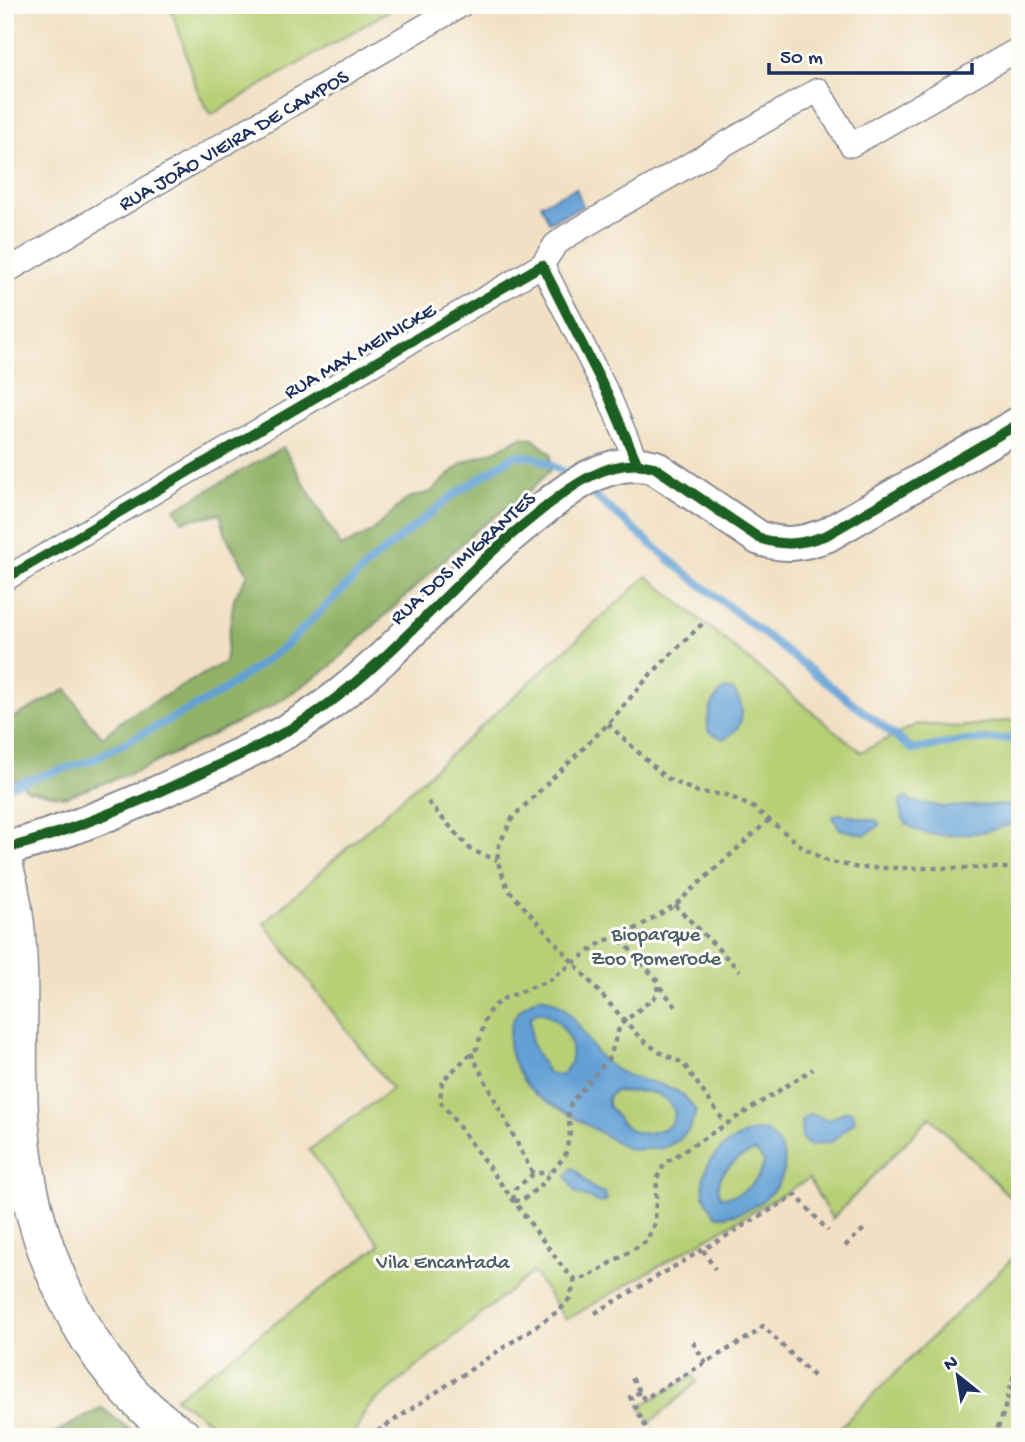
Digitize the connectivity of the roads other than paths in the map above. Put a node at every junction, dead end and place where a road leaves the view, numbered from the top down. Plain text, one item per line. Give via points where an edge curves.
1 (460, 5) edge
2 (1017, 50) dead end
3 (542, 265) junction
4 (5, 272) edge
5 (1020, 422) edge
6 (637, 463) junction
7 (5, 579) edge
8 (5, 849) edge
9 (5, 869) edge
10 (183, 1437) edge

1 - 4 street, RUA JOÃO VIEIRA DE CAMPOS
2 - 3 street via 851,145 818,90 567,236
3 - 6 street via 610,397
3 - 7 street, RUA MAX MEINICKE
5 - 6 street via 827,535 803,543 779,545 759,538 654,467
6 - 8 street, RUA DOS IMIGRANTES via 614,466 554,500 487,556 366,672 325,707 284,733 166,790
9 - 10 main road via 15,918 21,1135 32,1202 46,1247 65,1293 109,1366 139,1401

